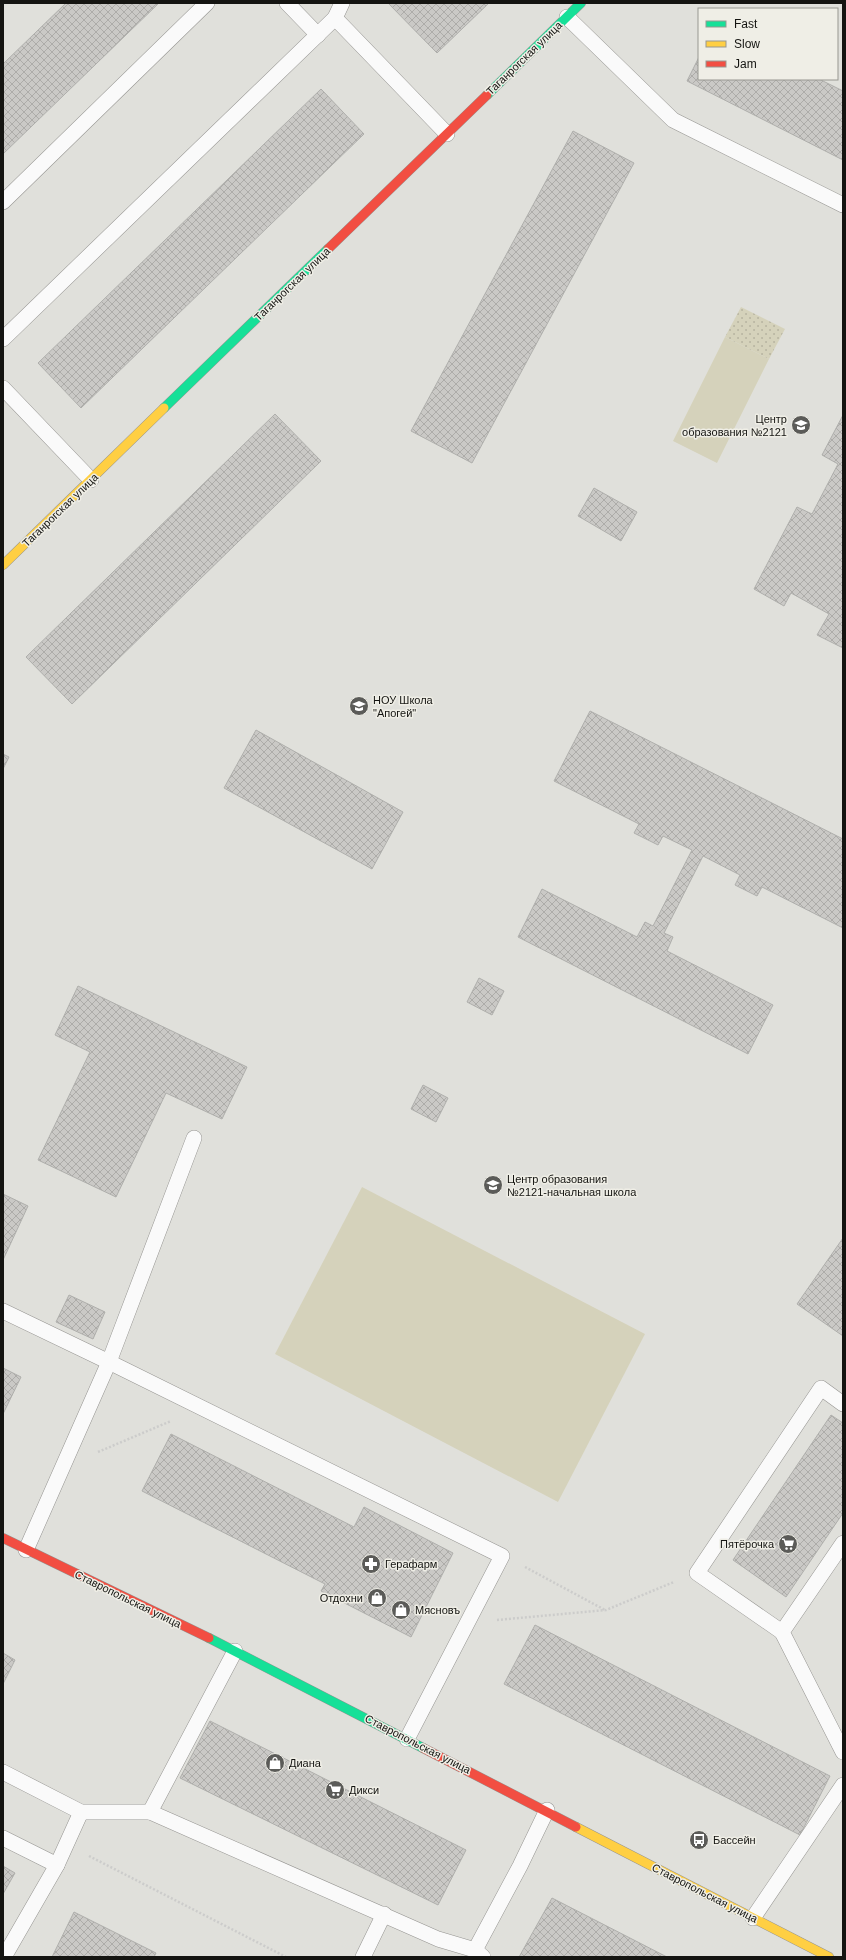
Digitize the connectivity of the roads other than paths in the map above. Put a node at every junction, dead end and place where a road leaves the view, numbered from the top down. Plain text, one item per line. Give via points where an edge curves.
1 (207, 3) edge
2 (287, 3) edge
3 (342, 3) edge
4 (581, 3) edge
5 (567, 17) junction
6 (335, 18) junction
7 (318, 35) junction
8 (447, 134) junction
9 (3, 202) edge
10 (843, 205) edge
11 (3, 339) edge
12 (3, 388) edge
13 (91, 480) junction
14 (3, 566) edge
15 (194, 1138) dead end
16 (3, 1311) edge
17 (109, 1362) junction
18 (843, 1404) edge
19 (3, 1538) edge
20 (843, 1543) edge
21 (26, 1550) junction
22 (782, 1632) junction
23 (235, 1651) junction
24 (407, 1739) junction
25 (843, 1752) edge
26 (3, 1772) edge
27 (843, 1785) edge
28 (547, 1810) junction
29 (82, 1812) junction
30 (150, 1812) junction
31 (3, 1838) edge
32 (57, 1865) junction
33 (384, 1914) junction
34 (753, 1918) junction
35 (479, 1953) edge
36 (4, 1957) edge
37 (363, 1957) edge
38 (829, 1957) edge

1 - 9 lane
2 - 7 lane
3 - 6 lane
4 - 5 main road, Таганрогская улица
5 - 8 main road, Таганрогская улица
5 - 10 lane via 673,120
6 - 7 lane
6 - 8 lane
7 - 11 lane
8 - 13 main road, Таганрогская улица
12 - 13 lane
13 - 14 main road, Таганрогская улица
15 - 17 lane
16 - 17 lane
17 - 21 lane
17 - 24 lane via 502,1556
18 - 22 lane via 821,1388 697,1573
19 - 21 main road, Ставропольская улица
20 - 22 lane
21 - 23 main road, Ставропольская улица
22 - 25 lane
23 - 24 main road, Ставропольская улица
23 - 30 lane
24 - 28 main road, Ставропольская улица
26 - 29 lane
27 - 34 lane
28 - 34 main road, Ставропольская улица
28 - 35 lane
29 - 30 lane
29 - 32 lane
30 - 33 lane
31 - 32 lane
32 - 36 lane
33 - 35 lane via 438,1939
33 - 37 lane
34 - 38 main road, Ставропольская улица

